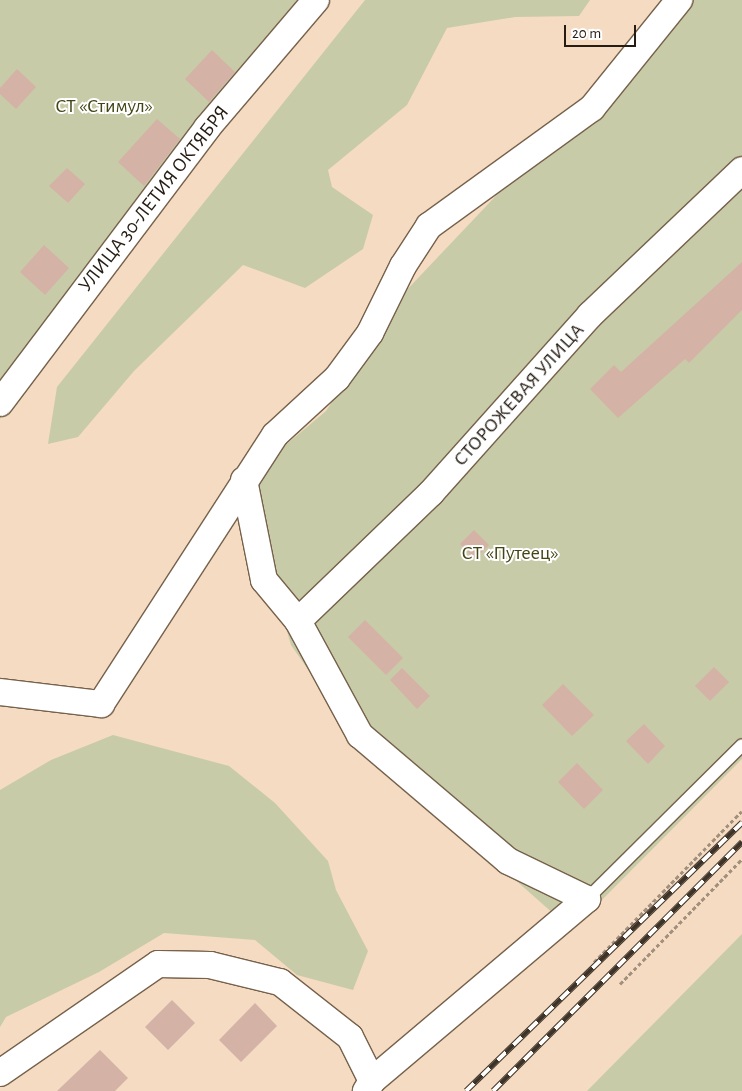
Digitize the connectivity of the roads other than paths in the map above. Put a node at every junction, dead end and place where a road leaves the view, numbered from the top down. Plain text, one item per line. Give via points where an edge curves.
1 (316, 0) edge
2 (679, 0) edge
3 (742, 170) edge
4 (0, 403) edge
5 (244, 480) junction
6 (298, 621) junction
7 (0, 692) edge
8 (742, 745) edge
9 (587, 899) junction
10 (0, 1072) edge
11 (369, 1086) edge

1 - 4 street, УЛИЦА 30-ЛЕТИЯ ОКТЯБРЯ via 207,128
2 - 5 street via 592,108 429,226 403,266 370,333 337,378 275,435
3 - 6 street, СТОРОЖЕВАЯ УЛИЦА via 590,315 431,493
5 - 6 street via 264,580
5 - 7 street via 101,704
6 - 9 street via 360,735 508,861
8 - 9 lane
9 - 11 street
10 - 11 street via 158,964 192,965 280,982 350,1037

